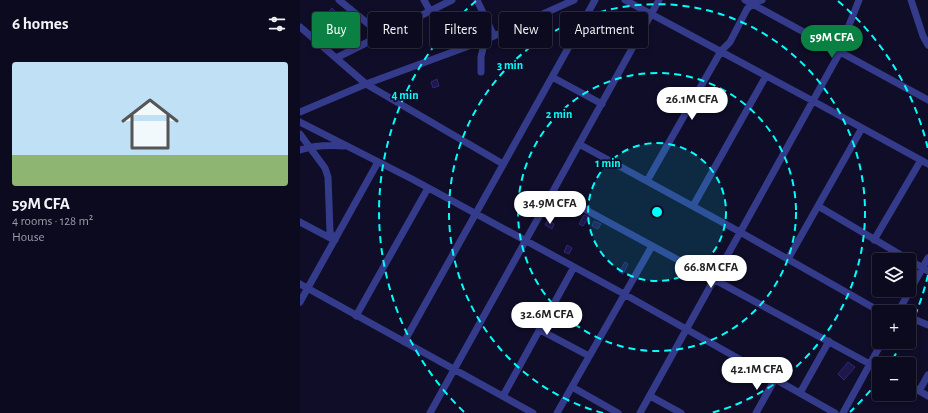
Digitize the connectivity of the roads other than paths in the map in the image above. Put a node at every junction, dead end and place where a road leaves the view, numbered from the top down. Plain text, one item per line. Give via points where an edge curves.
1 (339, 0) edge
2 (424, 0) edge
3 (452, 0) edge
4 (477, 0) edge
5 (574, 0) edge
6 (595, 0) edge
7 (625, 0) edge
8 (660, 0) edge
9 (745, 0) edge
10 (762, 0) edge
11 (859, 0) edge
12 (911, 0) edge
13 (754, 2) edge
14 (430, 11) junction
15 (652, 14) junction
16 (422, 15) edge
17 (368, 24) edge
18 (300, 27) edge
19 (494, 36) junction
20 (491, 37) edge
21 (368, 42) edge
22 (928, 45) edge
23 (463, 48) edge
24 (483, 48) edge
25 (720, 51) junction
26 (840, 52) junction
27 (336, 58) junction
28 (481, 72) dead end
29 (766, 76) junction
30 (552, 77) junction
31 (366, 84) junction
32 (928, 100) edge
33 (813, 101) junction
34 (602, 104) junction
35 (300, 112) edge
36 (300, 122) edge
37 (862, 128) junction
38 (300, 134) edge
39 (579, 144) junction
40 (309, 147) junction
41 (348, 147) junction
42 (300, 150) edge
43 (921, 160) junction
44 (378, 162) junction
45 (503, 164) junction
46 (928, 164) edge
47 (647, 181) junction
48 (428, 188) junction
49 (553, 192) junction
50 (693, 206) junction
51 (818, 206) junction
52 (475, 214) junction
53 (300, 222) edge
54 (740, 232) junction
55 (335, 240) junction
56 (874, 240) junction
57 (526, 241) junction
58 (652, 246) junction
59 (928, 258) edge
60 (788, 259) junction
61 (574, 267) junction
62 (925, 269) edge
63 (714, 279) junction
64 (300, 284) edge
65 (308, 289) junction
66 (624, 294) junction
67 (300, 302) edge
68 (902, 305) edge
69 (872, 307) edge
70 (356, 316) junction
71 (916, 320) edge
72 (928, 325) edge
73 (540, 330) junction
74 (687, 330) junction
75 (404, 342) junction
76 (829, 342) junction
77 (878, 349) edge
78 (589, 356) junction
79 (870, 364) junction
80 (454, 370) junction
81 (928, 375) edge
82 (775, 379) junction
83 (572, 387) junction
84 (916, 389) edge
85 (919, 391) junction
86 (800, 393) junction
87 (503, 396) junction
88 (650, 396) junction
89 (928, 396) edge
90 (430, 413) edge
91 (533, 413) edge
92 (557, 413) edge
93 (618, 413) edge
94 (640, 413) edge
95 (681, 413) edge
96 (756, 413) edge
97 (835, 413) edge
98 (843, 413) edge

1 - 17 street
2 - 14 street
3 - 14 street
4 - 19 street
5 - 19 street
6 - 30 street
7 - 15 street
8 - 15 street
9 - 13 street
10 - 13 street
11 - 26 street
12 - 22 street
13 - 25 street via 747,9 730,42
13 - 26 street
14 - 16 street
15 - 25 street
15 - 34 street
18 - 27 street
19 - 20 street
21 - 27 street
23 - 31 street
24 - 28 street
25 - 29 street
25 - 47 street
26 - 32 street
26 - 33 street
27 - 31 street
29 - 33 street
29 - 50 street
30 - 34 street
30 - 45 street
31 - 35 street
31 - 45 street
33 - 37 street
33 - 54 street
34 - 39 street
36 - 41 street
37 - 43 street
37 - 51 street
38 - 40 street
39 - 47 street
39 - 49 street
40 - 41 street
40 - 42 street
40 - 55 street via 325,168 328,177 330,232
41 - 44 street
43 - 46 street
43 - 56 street
44 - 48 street
44 - 55 street
45 - 52 street
47 - 50 street
48 - 52 street
48 - 70 street
49 - 57 street
49 - 58 street
50 - 54 street
51 - 56 street
51 - 60 street
52 - 57 street
52 - 75 street
53 - 55 street
54 - 60 street
54 - 63 street
55 - 65 street
56 - 62 street
57 - 61 street
57 - 80 street
58 - 63 street
58 - 66 street
59 - 62 street
60 - 69 street
61 - 66 street
61 - 73 street
62 - 68 street
63 - 74 street
63 - 76 street
64 - 65 street
65 - 67 street
65 - 70 street
66 - 74 street
66 - 78 street
70 - 75 street
71 - 72 street
73 - 78 street
73 - 87 street
74 - 82 street
74 - 88 street
75 - 80 street
76 - 79 street
76 - 86 street
77 - 79 street
78 - 83 street
79 - 98 street
80 - 87 street
80 - 90 street
81 - 85 street
82 - 86 street
82 - 96 street
83 - 92 street
83 - 93 street
84 - 85 street
85 - 89 street
86 - 97 street
87 - 91 street
88 - 94 street
88 - 95 street

